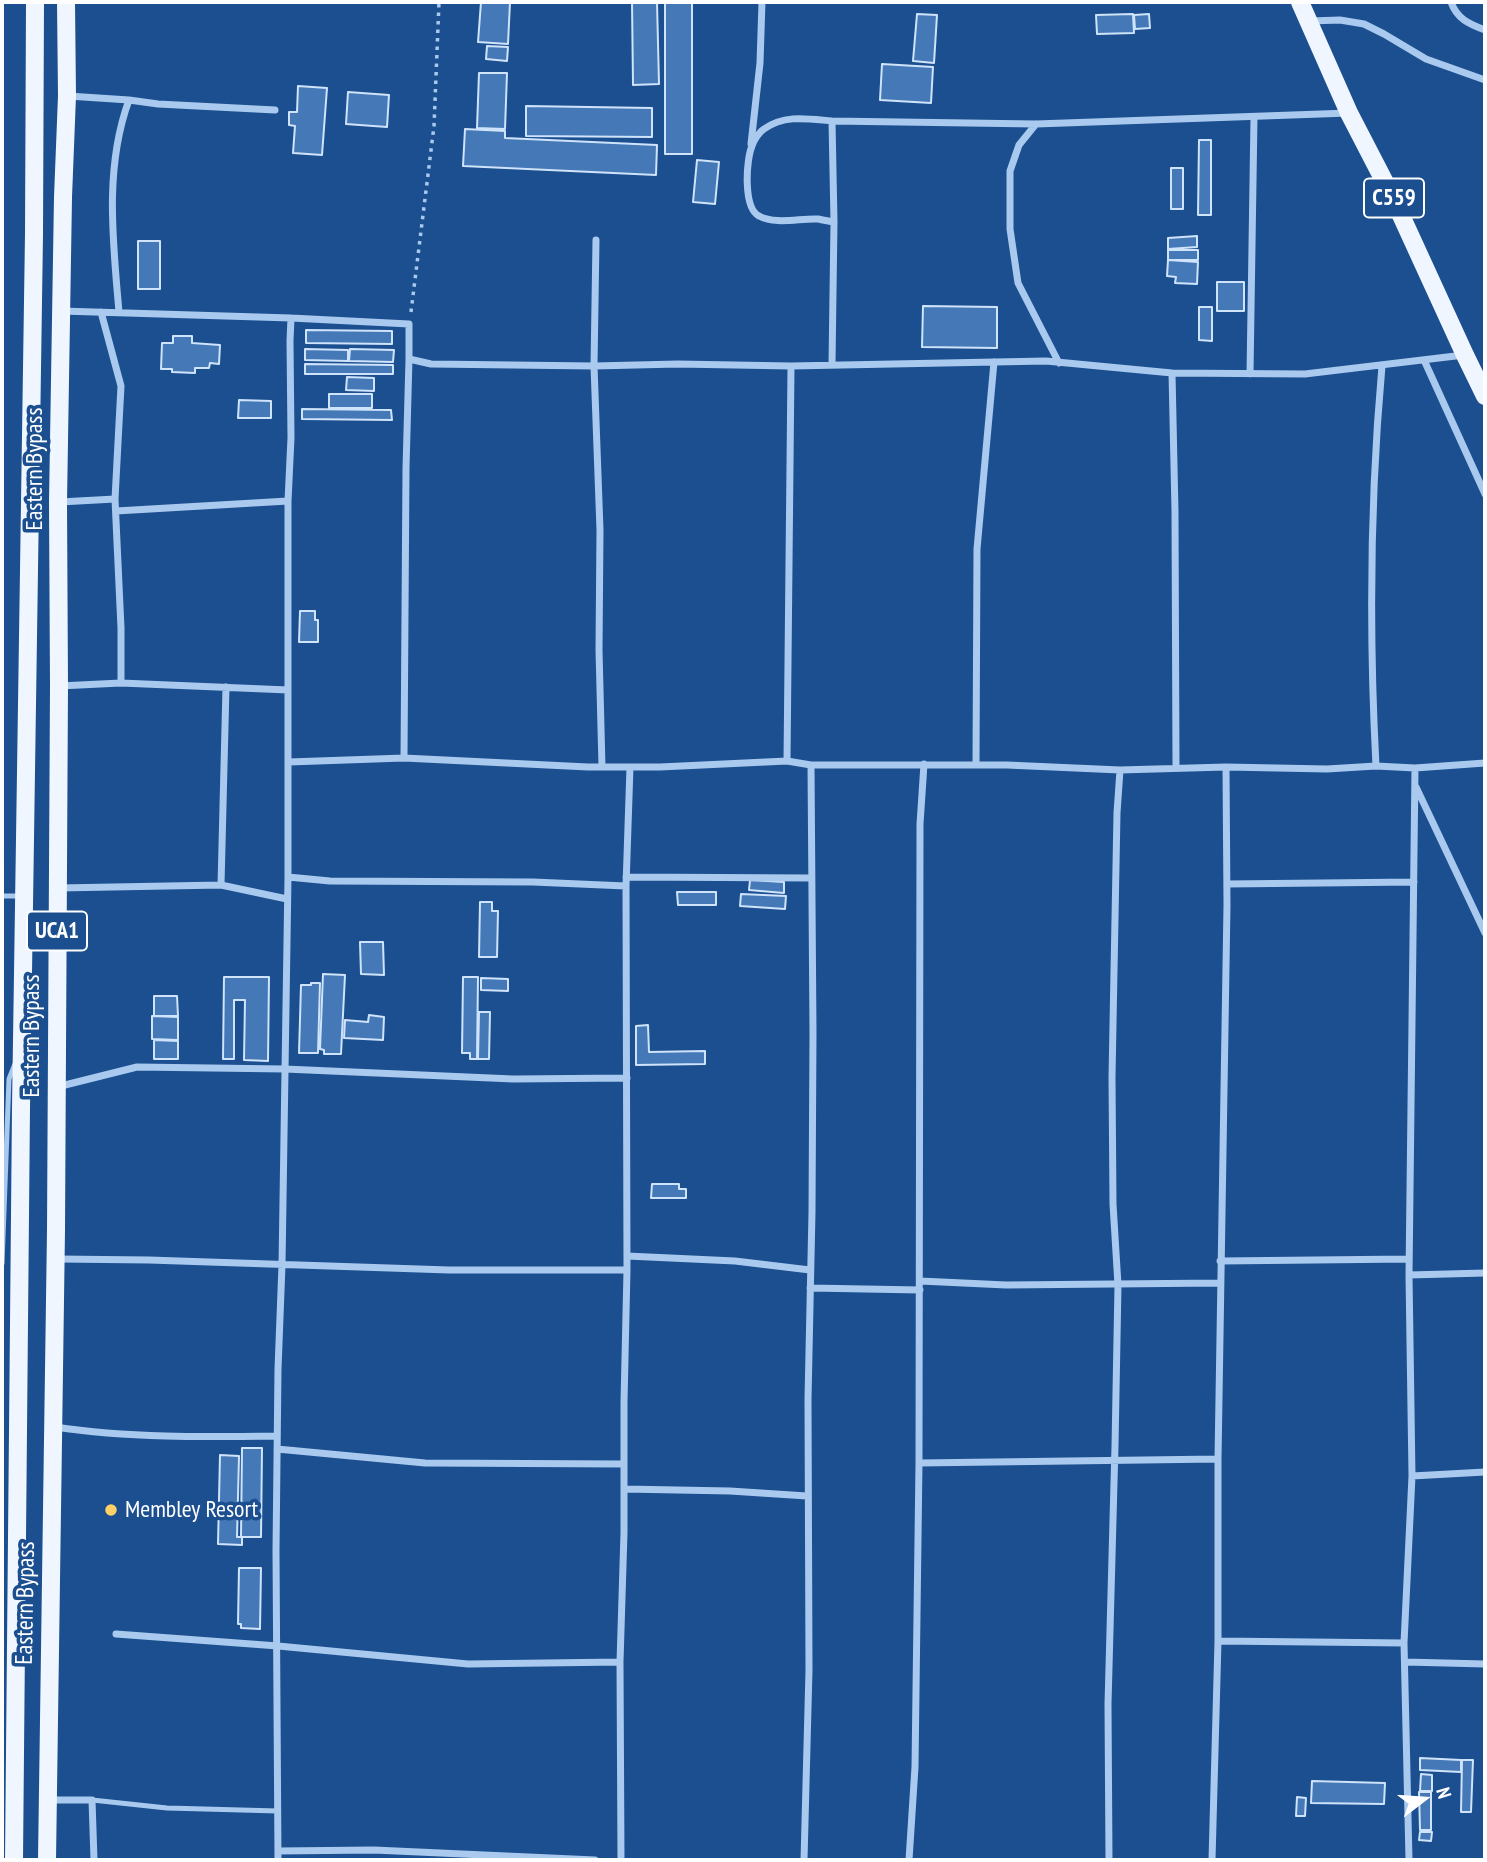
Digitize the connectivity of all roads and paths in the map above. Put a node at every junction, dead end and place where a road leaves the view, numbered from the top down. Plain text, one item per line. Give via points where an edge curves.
1 (35, 2) edge
2 (66, 2) edge
3 (439, 2) edge
4 (762, 2) edge
5 (1300, 2) edge
6 (1451, 2) edge
7 (1309, 21) junction
8 (1485, 30) edge
9 (1485, 80) edge
10 (67, 96) junction
11 (129, 100) junction
12 (275, 110) dead end
13 (1349, 113) junction
14 (1254, 117) junction
15 (832, 121) junction
16 (1037, 124) junction
17 (751, 147) junction
18 (834, 222) junction
19 (596, 240) dead end
20 (61, 312) junction
21 (101, 312) junction
22 (119, 312) junction
23 (291, 318) junction
24 (409, 324) junction
25 (1465, 355) junction
26 (409, 359) junction
27 (1424, 360) junction
28 (994, 362) junction
29 (1059, 363) junction
30 (832, 364) junction
31 (594, 366) junction
32 (791, 366) junction
33 (1382, 366) junction
34 (1172, 373) junction
35 (1250, 374) junction
36 (1485, 396) edge
37 (1485, 494) edge
38 (116, 499) junction
39 (288, 501) junction
40 (58, 502) junction
41 (116, 511) junction
42 (121, 683) junction
43 (59, 686) junction
44 (226, 687) junction
45 (288, 690) junction
46 (404, 758) junction
47 (787, 761) junction
48 (289, 762) junction
49 (1485, 762) edge
50 (924, 764) junction
51 (976, 764) junction
52 (811, 765) junction
53 (1376, 766) junction
54 (602, 767) junction
55 (631, 767) junction
56 (1227, 767) junction
57 (1176, 768) junction
58 (1415, 768) junction
59 (1120, 770) junction
60 (1415, 783) junction
61 (288, 877) junction
62 (626, 877) junction
63 (811, 878) junction
64 (1414, 882) junction
65 (1227, 884) junction
66 (221, 885) junction
67 (626, 886) junction
68 (57, 888) junction
69 (2, 896) edge
70 (24, 896) junction
71 (287, 898) junction
72 (1485, 933) edge
73 (22, 1048) junction
74 (285, 1069) junction
75 (627, 1078) junction
76 (56, 1087) junction
77 (627, 1256) junction
78 (55, 1259) junction
79 (1409, 1259) junction
80 (1220, 1261) junction
81 (2, 1264) edge
82 (282, 1265) junction
83 (627, 1270) junction
84 (810, 1270) junction
85 (1485, 1273) edge
86 (1409, 1275) junction
87 (920, 1281) junction
88 (1220, 1283) junction
89 (1118, 1285) junction
90 (810, 1288) junction
91 (920, 1290) junction
92 (53, 1427) junction
93 (277, 1436) junction
94 (277, 1449) junction
95 (1218, 1458) junction
96 (1115, 1460) junction
97 (919, 1463) junction
98 (624, 1464) junction
99 (1485, 1472) edge
100 (1412, 1476) junction
101 (624, 1489) junction
102 (807, 1496) junction
103 (116, 1634) dead end
104 (1218, 1641) junction
105 (1404, 1643) junction
106 (278, 1646) junction
107 (620, 1662) junction
108 (1405, 1662) junction
109 (1485, 1664) edge
110 (48, 1800) junction
111 (92, 1800) junction
112 (278, 1811) junction
113 (278, 1851) junction
114 (14, 1860) edge
115 (47, 1860) edge
116 (94, 1860) edge
117 (278, 1860) edge
118 (595, 1860) edge
119 (621, 1860) edge
120 (804, 1860) edge
121 (909, 1860) edge
122 (1109, 1860) edge
123 (1212, 1860) edge
124 (1409, 1860) edge

1 - 70 main road, Eastern Bypass
2 - 10 main road, Eastern Bypass / UCA1
3 - 24 path via 434,126
4 - 17 street
5 - 7 main road, C559
6 - 8 street via 1465,22
7 - 9 street via 1364,24 1426,60
7 - 13 main road, C559
10 - 11 street
10 - 20 main road, Eastern Bypass / UCA1
11 - 12 street
11 - 22 street via 113,169
13 - 14 street
13 - 25 main road, C559
14 - 16 street
14 - 35 street
15 - 16 street
15 - 17 street via 782,120 764,129
15 - 18 street
16 - 29 street via 1019,145 1010,172 1010,229 1018,283
17 - 18 street via 747,173 752,212 766,219
18 - 30 street
19 - 31 street
20 - 21 street
20 - 40 main road, Eastern Bypass / UCA1
21 - 22 street
21 - 38 street via 121,386
22 - 23 street
23 - 24 street
23 - 39 street
24 - 26 street
25 - 27 street
25 - 36 main road, C559
26 - 31 street via 431,364
26 - 46 street
27 - 33 street
27 - 37 street
28 - 29 street
28 - 30 street
28 - 51 street via 977,560
29 - 34 street
30 - 32 street
31 - 32 street
31 - 54 street
32 - 47 street
33 - 35 street
33 - 53 street via 1375,445 1372,602
34 - 35 street
34 - 57 street
38 - 40 street
38 - 41 street
39 - 41 street
39 - 45 street
40 - 43 main road, Eastern Bypass / UCA1
41 - 42 street
42 - 43 street
42 - 44 street
43 - 68 main road, Eastern Bypass / UCA1
44 - 45 street
44 - 66 street
45 - 48 street
46 - 48 street
46 - 54 street
47 - 52 street
47 - 55 street
48 - 61 street
49 - 58 street
50 - 51 street
50 - 52 street
50 - 87 street via 920,824
51 - 59 street
52 - 63 street
53 - 56 street
53 - 58 street
54 - 55 street
55 - 62 street
56 - 57 street
56 - 65 street
57 - 59 street
58 - 60 street
59 - 89 street via 1112,1077
60 - 64 street
60 - 72 street
61 - 67 street
61 - 71 street
62 - 63 street
62 - 67 street
63 - 84 street
64 - 65 street
64 - 79 street
65 - 80 street
66 - 68 street
66 - 71 street
67 - 75 street
68 - 76 main road, Eastern Bypass / UCA1
69 - 70 lane
70 - 73 main road, Eastern Bypass
71 - 74 street
73 - 81 lane via 9,1079
73 - 114 main road, Eastern Bypass
74 - 75 street via 513,1079
74 - 76 street via 137,1067
74 - 82 street
75 - 77 street
76 - 78 main road, Eastern Bypass / UCA1
77 - 83 street
77 - 84 street
78 - 82 street
78 - 92 main road, Eastern Bypass / UCA1
79 - 80 street
79 - 86 street
80 - 88 street
82 - 83 street
82 - 93 street
83 - 98 street
84 - 90 street
85 - 86 street
86 - 100 street
87 - 89 street
87 - 91 street
88 - 89 street
88 - 95 street
89 - 96 street
90 - 91 street
90 - 102 street
91 - 97 street
92 - 93 street via 100,1434
92 - 110 main road, Eastern Bypass / UCA1
93 - 94 street
94 - 98 street via 425,1463
94 - 106 street
95 - 96 street
95 - 104 street
96 - 97 street
96 - 122 street
97 - 121 street via 915,1767
98 - 101 street
99 - 100 street
100 - 105 street
101 - 102 street
101 - 107 street
102 - 120 street
103 - 106 street
104 - 105 street
104 - 123 street
105 - 108 street
106 - 107 street via 468,1664
106 - 112 street
107 - 119 street
108 - 109 street
108 - 124 street
110 - 111 street
110 - 115 main road, Eastern Bypass / UCA1
111 - 112 lane via 167,1808
111 - 116 street
112 - 113 street
113 - 117 street
113 - 118 street via 374,1850

